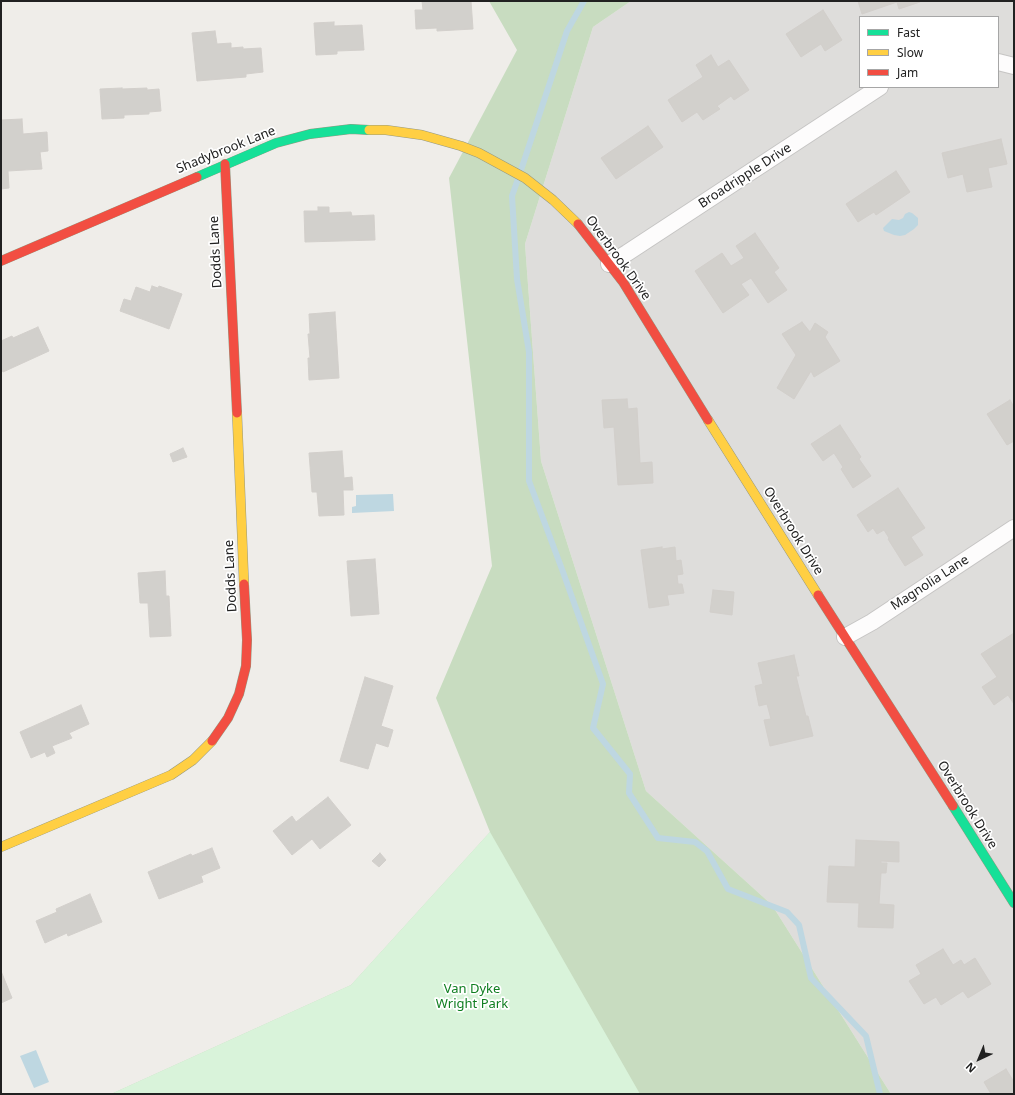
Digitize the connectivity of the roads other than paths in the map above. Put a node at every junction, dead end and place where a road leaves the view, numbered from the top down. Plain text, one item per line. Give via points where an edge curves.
1 (999, 62) edge
2 (1014, 66) edge
3 (878, 88) edge
4 (225, 164) junction
5 (536, 186) joint
6 (1, 261) edge
7 (609, 264) junction
8 (1014, 528) edge
9 (845, 637) junction
10 (1, 847) edge
11 (1014, 903) edge

1 - 2 street
3 - 7 street, Broadripple Drive
4 - 5 street, Shadybrook Lane via 276,142 310,134 351,129 386,130 422,135 461,146 479,153
4 - 6 street, Shadybrook Lane
4 - 10 street, Dodds Lane via 247,640 246,666 239,694 228,718 212,741 193,760 171,775
5 - 7 street, Overbrook Drive via 578,224
7 - 9 street, Overbrook Drive via 623,282
8 - 9 street, Magnolia Lane
9 - 11 street, Overbrook Drive

